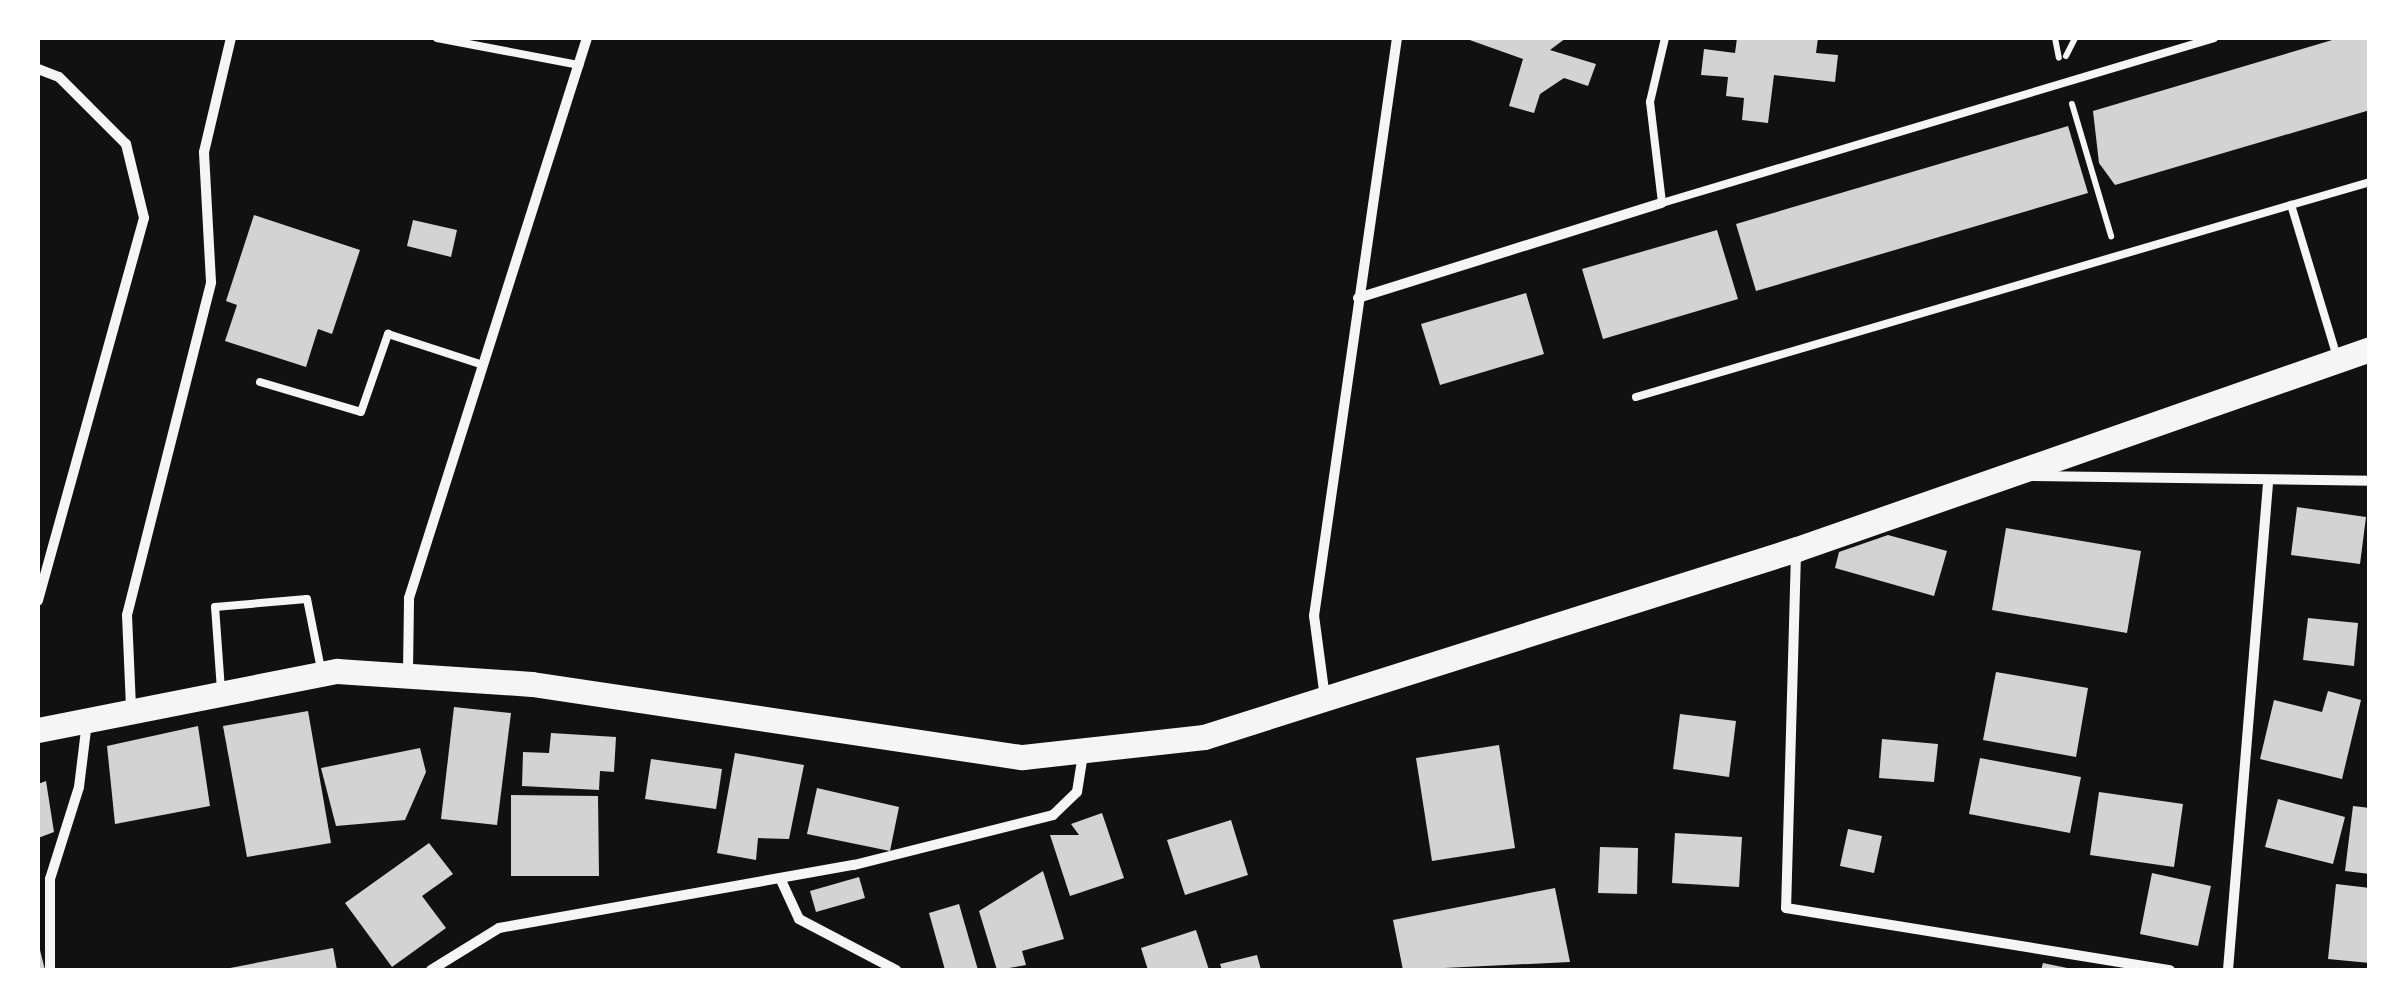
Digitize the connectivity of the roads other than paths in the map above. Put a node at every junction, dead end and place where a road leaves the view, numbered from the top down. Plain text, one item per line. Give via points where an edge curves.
1 (231, 38) edge
2 (437, 38) edge
3 (588, 38) edge
4 (1397, 38) edge
5 (1665, 38) edge
6 (2214, 38) edge
7 (579, 64) junction
8 (38, 69) edge
9 (2370, 182) edge
10 (1662, 204) junction
11 (2290, 206) junction
12 (1358, 298) junction
13 (2370, 349) edge
14 (2338, 360) junction
15 (482, 364) junction
16 (260, 382) dead end
17 (1636, 397) dead end
18 (2016, 475) junction
19 (2370, 481) edge
20 (2268, 483) junction
21 (1796, 549) junction
22 (38, 601) edge
23 (408, 672) junction
24 (322, 673) junction
25 (221, 690) junction
26 (1325, 700) junction
27 (131, 707) junction
28 (87, 718) junction
29 (38, 721) edge
30 (38, 730) edge
31 (1083, 756) junction
32 (38, 878) edge
33 (780, 878) junction
34 (50, 880) junction
35 (50, 970) edge
36 (430, 970) edge
37 (896, 970) edge
38 (2170, 970) edge
39 (2228, 970) edge

1 - 27 street via 204,152 211,282 127,615
2 - 7 lane
3 - 7 street
4 - 12 street
5 - 10 lane via 1650,102
6 - 10 lane
7 - 15 street
8 - 22 street via 59,76 126,144 144,218
9 - 11 lane
10 - 12 street
11 - 14 lane
11 - 17 lane
12 - 26 street via 1314,616
13 - 14 main road
14 - 18 main road
15 - 16 lane via 388,334 361,412
15 - 23 street via 409,598
18 - 20 street
18 - 21 main road
19 - 20 street
20 - 39 street
21 - 26 main road
21 - 38 street via 1786,908
23 - 24 main road
23 - 31 main road via 1023,757
24 - 25 main road
24 - 25 lane via 308,600 215,607
25 - 27 main road
26 - 31 main road via 1204,737
27 - 28 main road
28 - 30 main road
28 - 34 street via 79,787
29 - 30 street
31 - 33 street via 1077,792 1053,815
32 - 34 street
33 - 36 street via 499,928
33 - 37 street via 799,920
34 - 35 street

